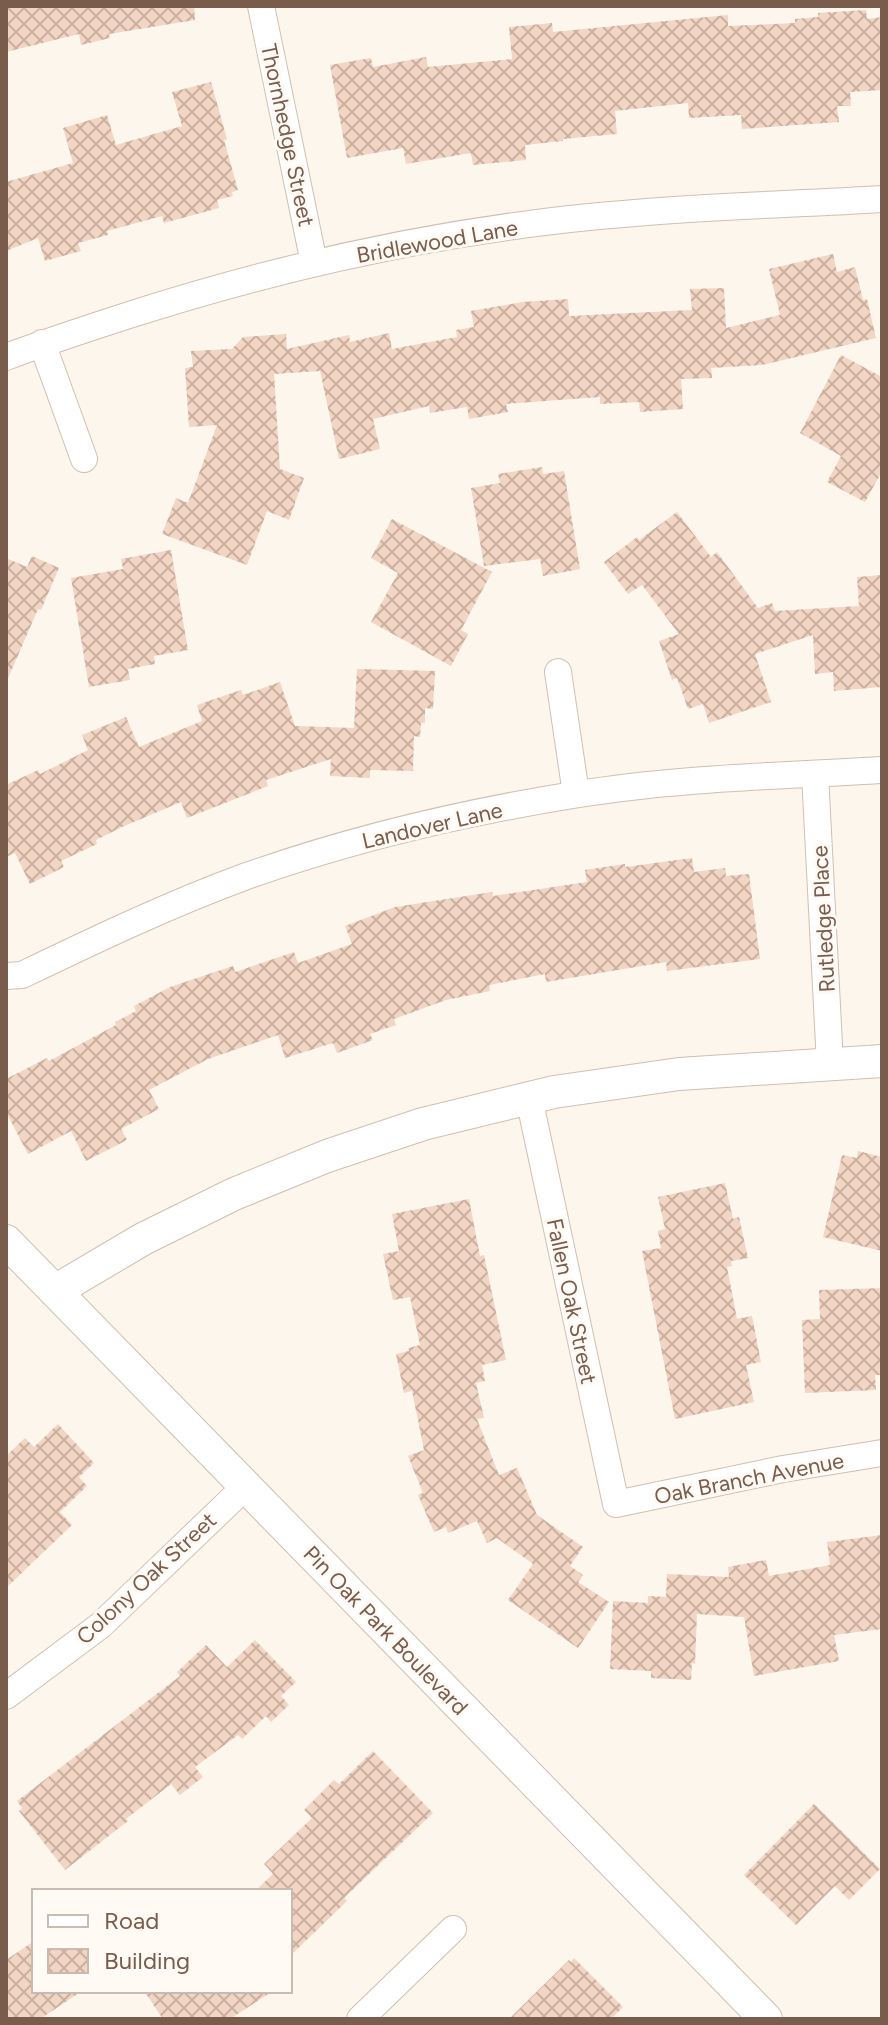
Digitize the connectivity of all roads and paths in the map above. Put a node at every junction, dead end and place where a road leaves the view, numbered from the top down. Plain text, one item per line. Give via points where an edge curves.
1 (261, 6) edge
2 (882, 199) edge
3 (314, 263) junction
4 (42, 343) junction
5 (6, 357) edge
6 (84, 459) dead end
7 (558, 672) dead end
8 (882, 770) edge
9 (815, 774) junction
10 (576, 794) junction
11 (6, 976) edge
12 (882, 1061) edge
13 (830, 1064) junction
14 (529, 1098) junction
15 (6, 1241) edge
16 (55, 1291) junction
17 (882, 1453) edge
18 (246, 1486) junction
19 (616, 1504) joint
20 (6, 1696) edge
21 (453, 1929) dead end
22 (360, 2019) edge
23 (766, 2019) edge

1 - 3 street, Thornhedge Street
2 - 3 street, Bridlewood Lane via 618,215 513,227
3 - 4 street, Bridlewood Lane
4 - 5 street, Bridlewood Lane
4 - 6 street
7 - 10 street
8 - 9 street, Landover Lane
9 - 10 street, Landover Lane
9 - 13 street, Rutledge Place
10 - 11 street, Landover Lane via 360,840 244,877 131,922 22,975
12 - 13 street
13 - 14 street via 679,1074
14 - 16 street via 423,1124 234,1194
14 - 19 street, Fallen Oak Street
15 - 16 street, Pin Oak Park Boulevard
16 - 18 street, Pin Oak Park Boulevard
17 - 19 street, Oak Branch Avenue
18 - 20 street, Colony Oak Street via 101,1625
18 - 23 street, Pin Oak Park Boulevard
21 - 22 street

